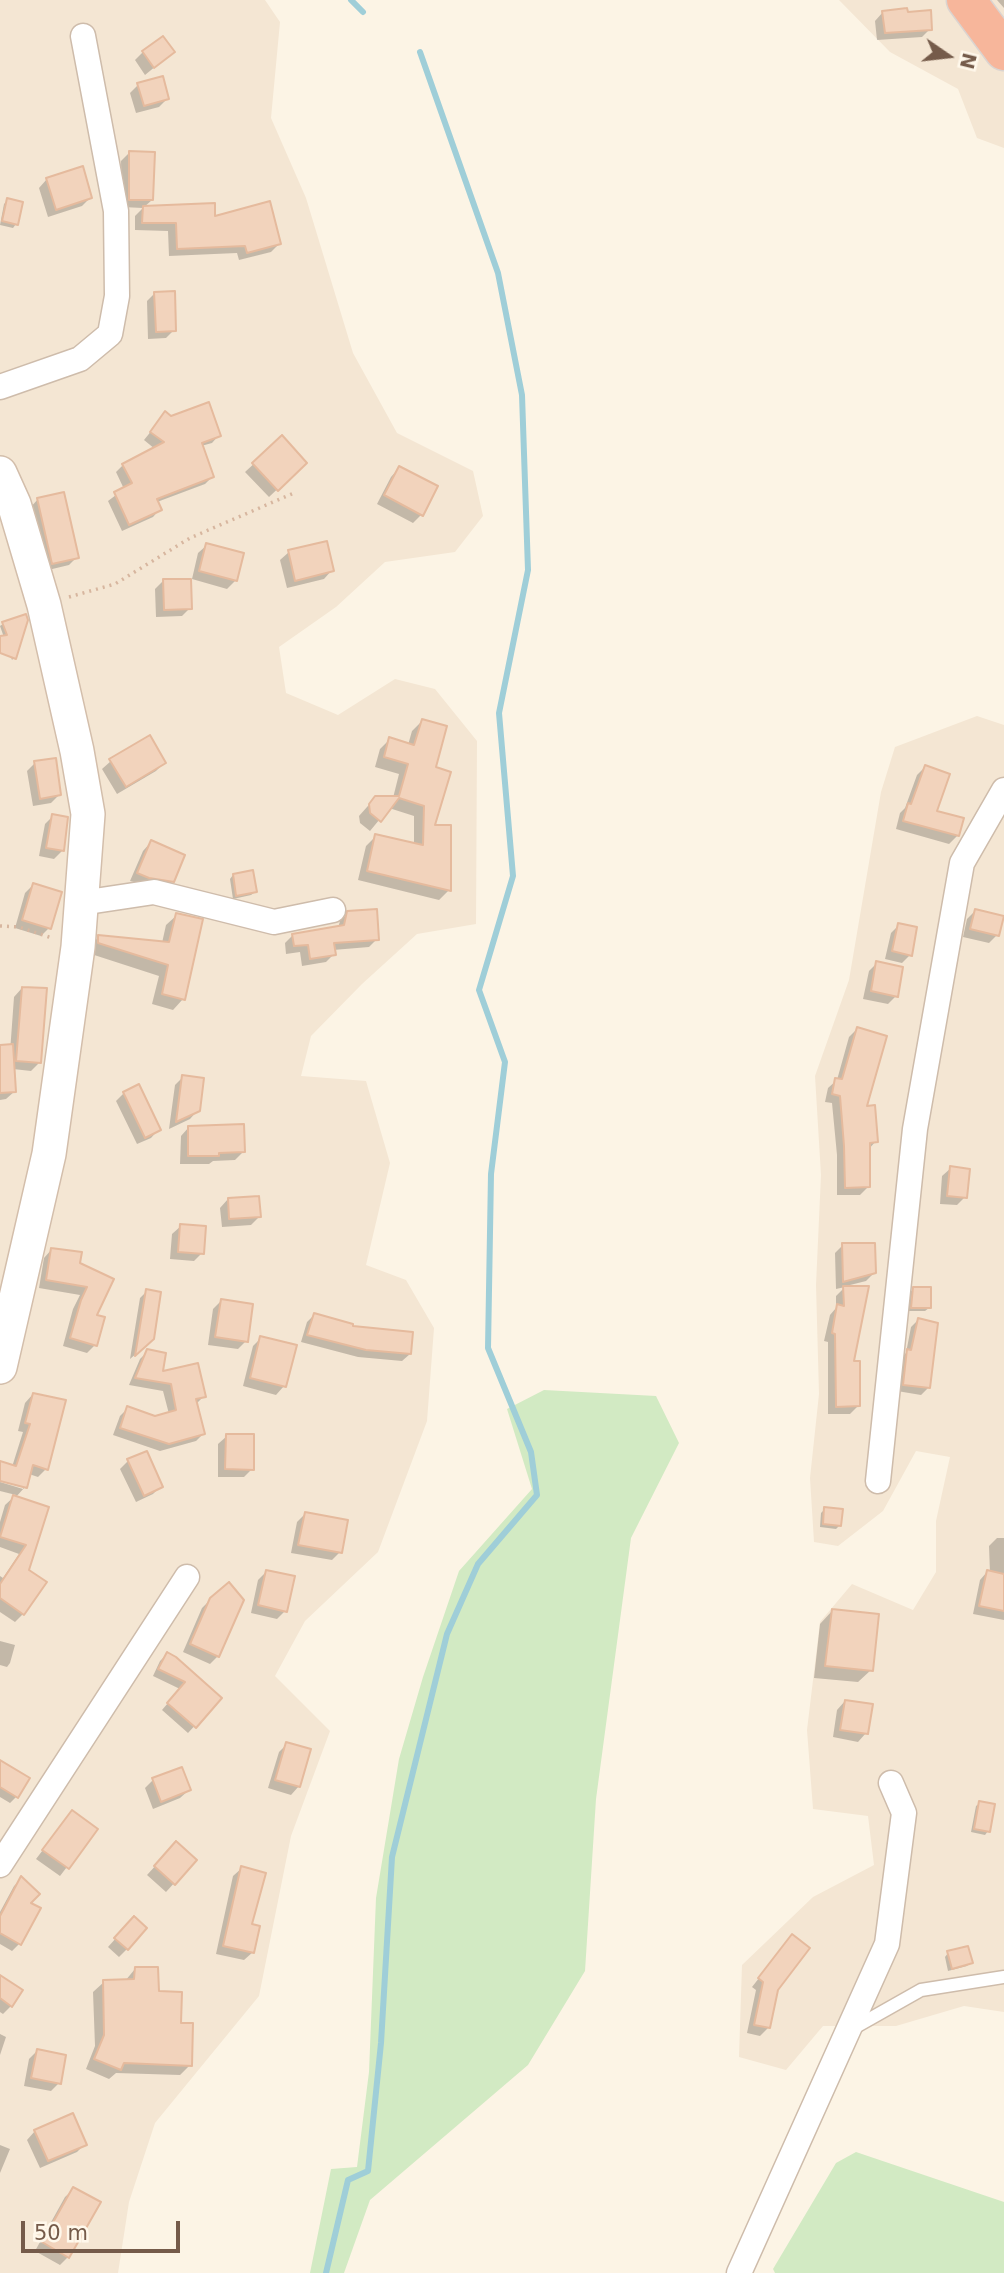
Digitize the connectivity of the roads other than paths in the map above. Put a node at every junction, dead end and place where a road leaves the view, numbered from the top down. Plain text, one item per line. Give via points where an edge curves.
1 (966, 0) edge
2 (83, 36) dead end
3 (1004, 51) edge
4 (0, 387) edge
5 (0, 473) edge
6 (1004, 790) edge
7 (81, 903) junction
8 (333, 910) dead end
9 (0, 1367) edge
10 (878, 1481) dead end
11 (187, 1577) dead end
12 (891, 1783) dead end
13 (0, 1865) edge
14 (1004, 1977) edge
15 (848, 2031) junction
16 (739, 2273) edge

1 - 3 highway
2 - 4 street via 116,211 117,296 110,334 80,359
5 - 7 street via 14,503 44,605 77,751 88,814
6 - 10 street via 962,863 915,1129
7 - 8 street via 154,892 274,922
7 - 9 street via 50,1154
11 - 13 street
12 - 15 street via 904,1813 887,1944
14 - 15 lane via 921,1990
15 - 16 street

